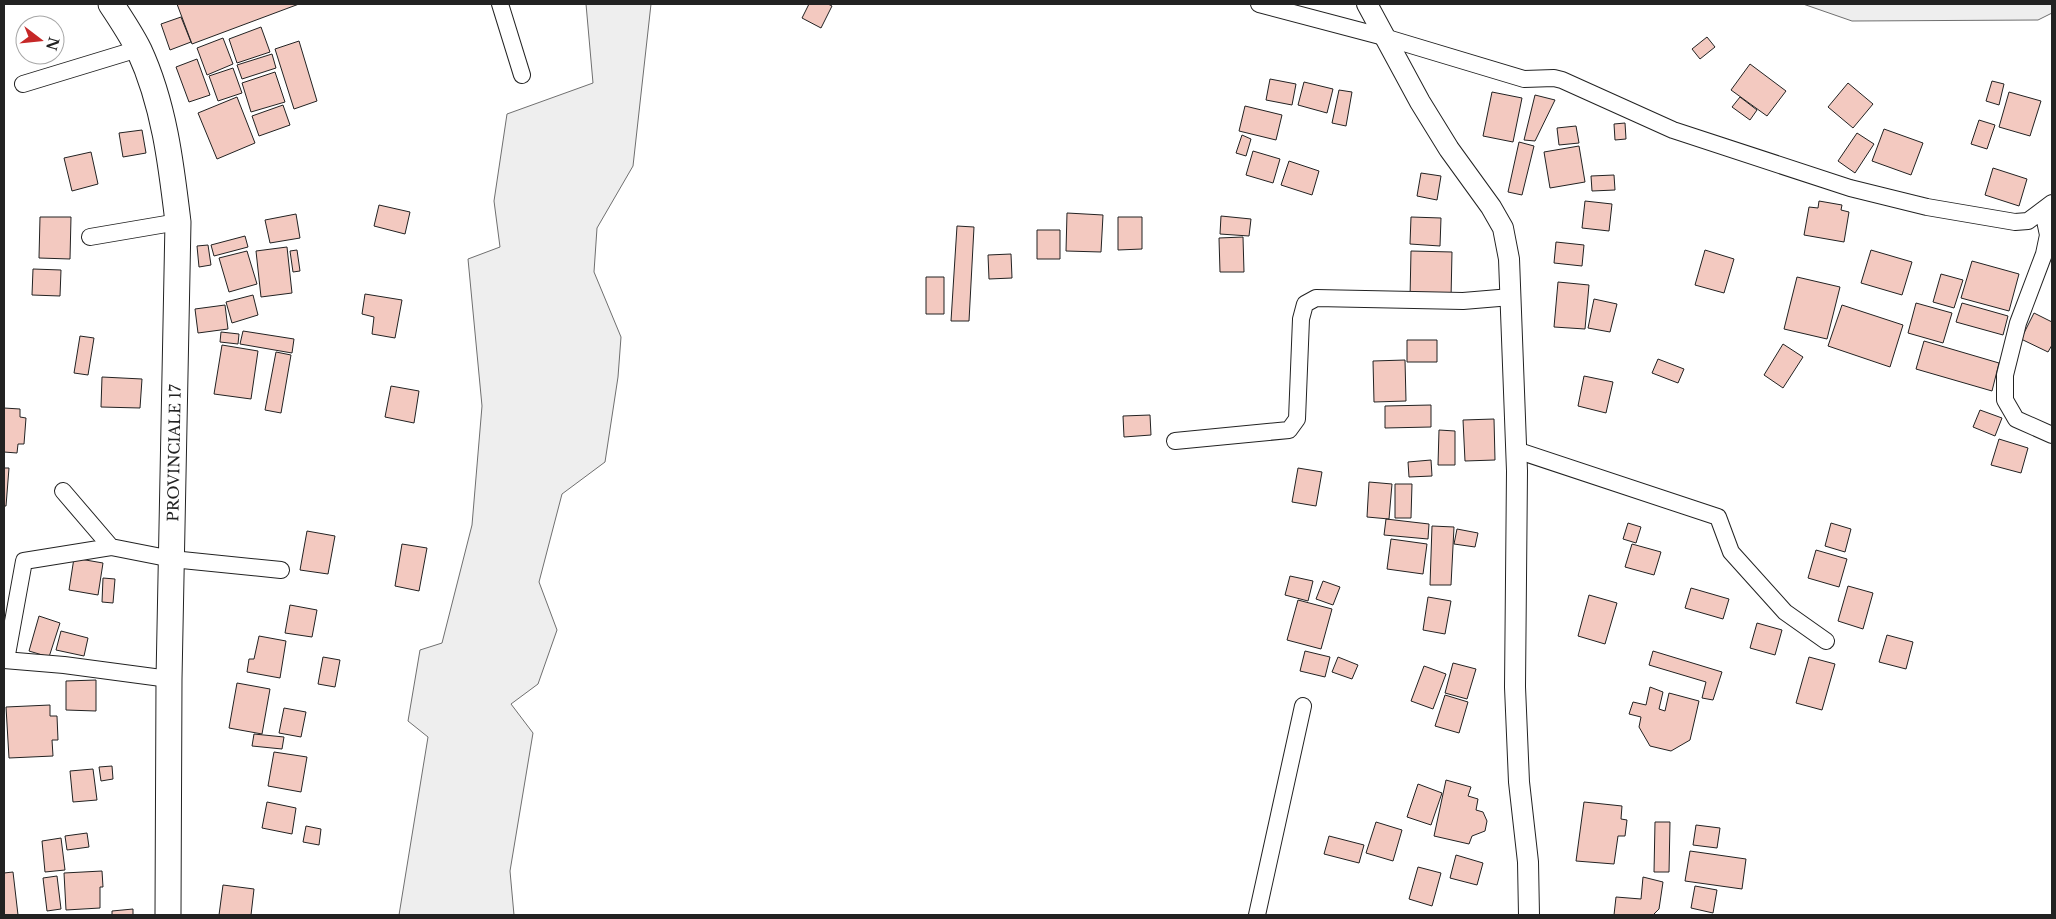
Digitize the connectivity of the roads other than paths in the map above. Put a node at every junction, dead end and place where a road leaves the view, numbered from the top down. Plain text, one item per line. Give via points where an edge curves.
1 (111, 4) edge
2 (500, 4) edge
3 (1259, 4) edge
4 (1367, 4) edge
5 (1384, 37) junction
6 (138, 49) junction
7 (522, 75) dead end
8 (23, 84) dead end
9 (2048, 207) edge
10 (178, 222) junction
11 (90, 237) dead end
12 (1511, 297) junction
13 (2052, 435) edge
14 (1175, 441) dead end
15 (1516, 450) junction
16 (63, 491) dead end
17 (111, 547) junction
18 (172, 559) junction
19 (281, 570) dead end
20 (1826, 641) dead end
21 (5, 660) edge
22 (169, 679) junction
23 (1304, 706) dead end
24 (168, 915) edge
25 (1256, 915) edge
26 (1529, 915) edge

1 - 6 main road, PROVINCIALE 17
2 - 7 street
3 - 5 street
4 - 5 street
5 - 9 street via 1524,79 1562,80 1673,130 1880,196 2015,222 2028,221
5 - 12 street via 1449,149 1503,228
6 - 8 street
6 - 10 main road, PROVINCIALE 17 via 162,117
9 - 13 street via 2044,254 2018,324 2005,375 2005,400 2016,419
10 - 11 street
10 - 18 main road, PROVINCIALE 17
12 - 14 street via 1454,301 1316,298 1304,304 1300,319 1297,419 1290,430
12 - 15 street
15 - 20 street via 1718,517 1731,552 1785,612
15 - 26 street via 1515,687
16 - 17 street
17 - 18 street
17 - 21 street via 24,560
18 - 19 street
18 - 22 main road, PROVINCIALE 17
21 - 22 street
22 - 24 main road, PROVINCIALE 17
23 - 25 street

